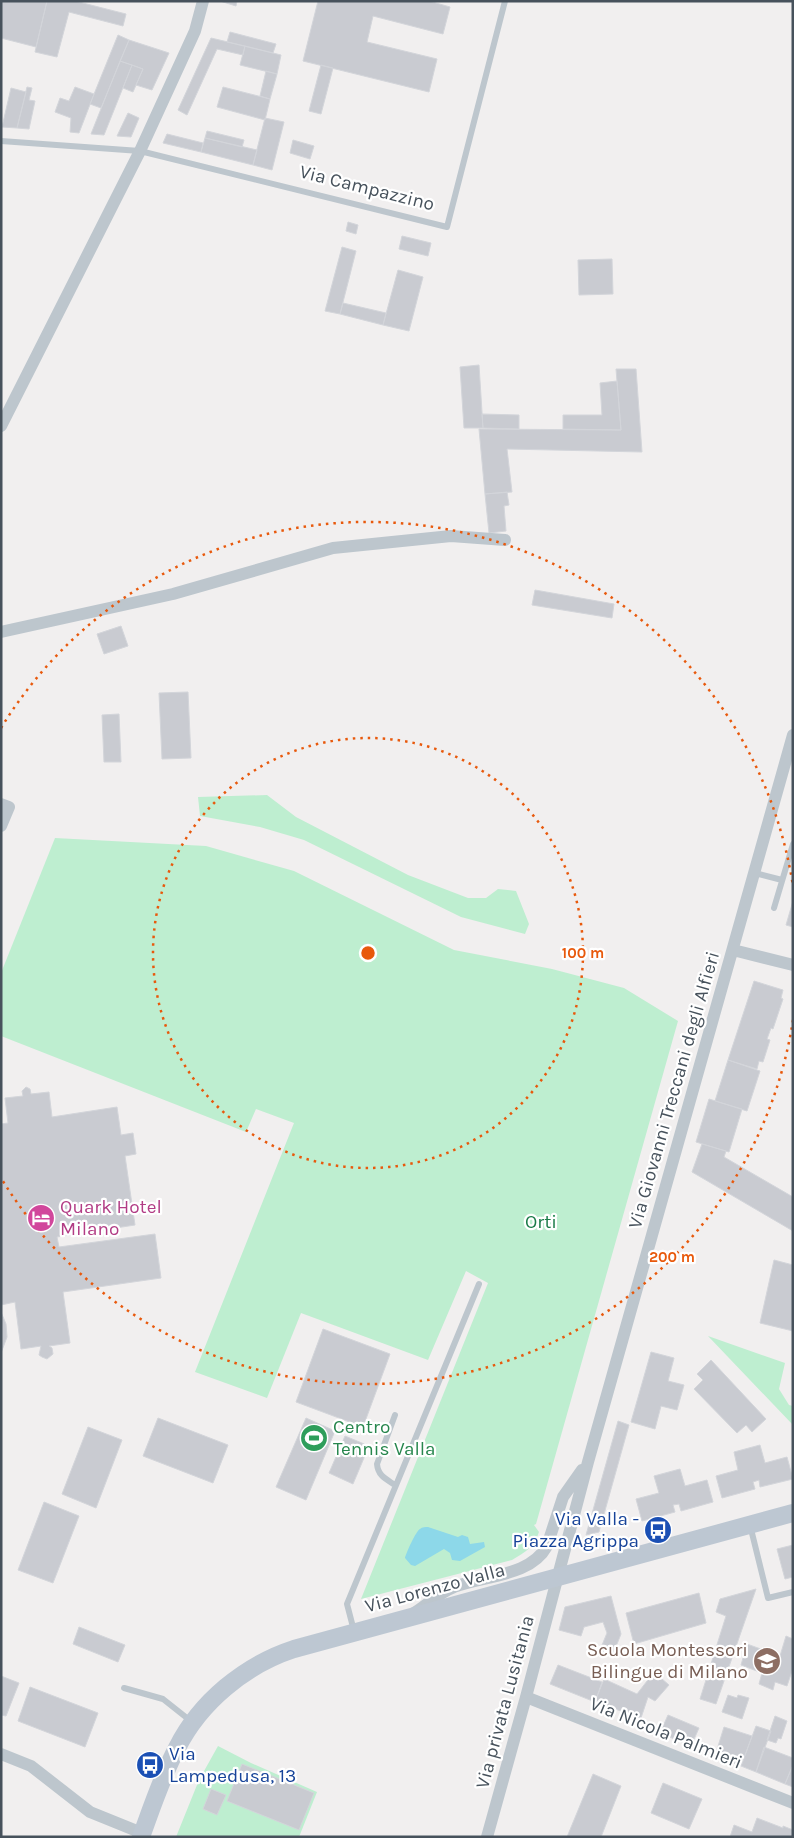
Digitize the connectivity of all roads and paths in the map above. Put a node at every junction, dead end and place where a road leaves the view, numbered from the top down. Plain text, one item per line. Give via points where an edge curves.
1 (203, 1) edge
2 (505, 1) edge
3 (1, 141) edge
4 (140, 151) junction
5 (1, 426) edge
6 (505, 540) dead end
7 (1, 632) edge
8 (793, 735) edge
9 (5, 805) edge
10 (1, 826) edge
11 (793, 844) edge
12 (755, 873) junction
13 (782, 880) junction
14 (774, 908) dead end
15 (733, 950) junction
16 (793, 965) edge
17 (479, 1284) dead end
18 (395, 1415) dead end
19 (588, 1462) junction
20 (396, 1485) junction
21 (793, 1513) edge
22 (750, 1524) junction
23 (558, 1577) junction
24 (793, 1592) edge
25 (406, 1618) junction
26 (355, 1632) junction
27 (124, 1688) dead end
28 (526, 1697) junction
29 (193, 1723) junction
30 (1, 1754) edge
31 (793, 1803) edge
32 (142, 1835) edge
33 (487, 1837) edge

1 - 4 street via 195,31
2 - 4 lane, Via Campazzino via 447,227
3 - 4 lane, Via Campazzino
4 - 5 street
6 - 7 street via 451,536 332,548 173,594
8 - 12 street, Via Giovanni Treccani degli Alfieri
9 - 10 street
11 - 13 lane
12 - 13 lane
12 - 15 street, Via Giovanni Treccani degli Alfieri
13 - 14 lane
15 - 16 street
15 - 19 street, Via Giovanni Treccani degli Alfieri
17 - 20 lane
18 - 20 lane via 377,1464 378,1472
19 - 23 street, Via Giovanni Treccani degli Alfieri
19 - 25 street, Via Giovanni Treccani degli Alfieri via 563,1497 548,1546 533,1563 452,1588
20 - 26 lane via 347,1604
21 - 22 main road, Via Lorenzo Valla
22 - 23 main road, Via Lorenzo Valla
22 - 24 lane via 768,1598
23 - 25 main road, Via Lorenzo Valla
23 - 28 street, Via privata Lusitania
25 - 26 main road, Via Lorenzo Valla
26 - 29 main road, Via Lorenzo Valla via 284,1652 260,1664 214,1699
27 - 29 lane via 163,1699
28 - 31 street, Via Nicola Palmieri
28 - 33 street, Via privata Lusitania
29 - 32 main road, Via Lorenzo Valla via 176,1749
30 - 32 street via 30,1766 90,1812

